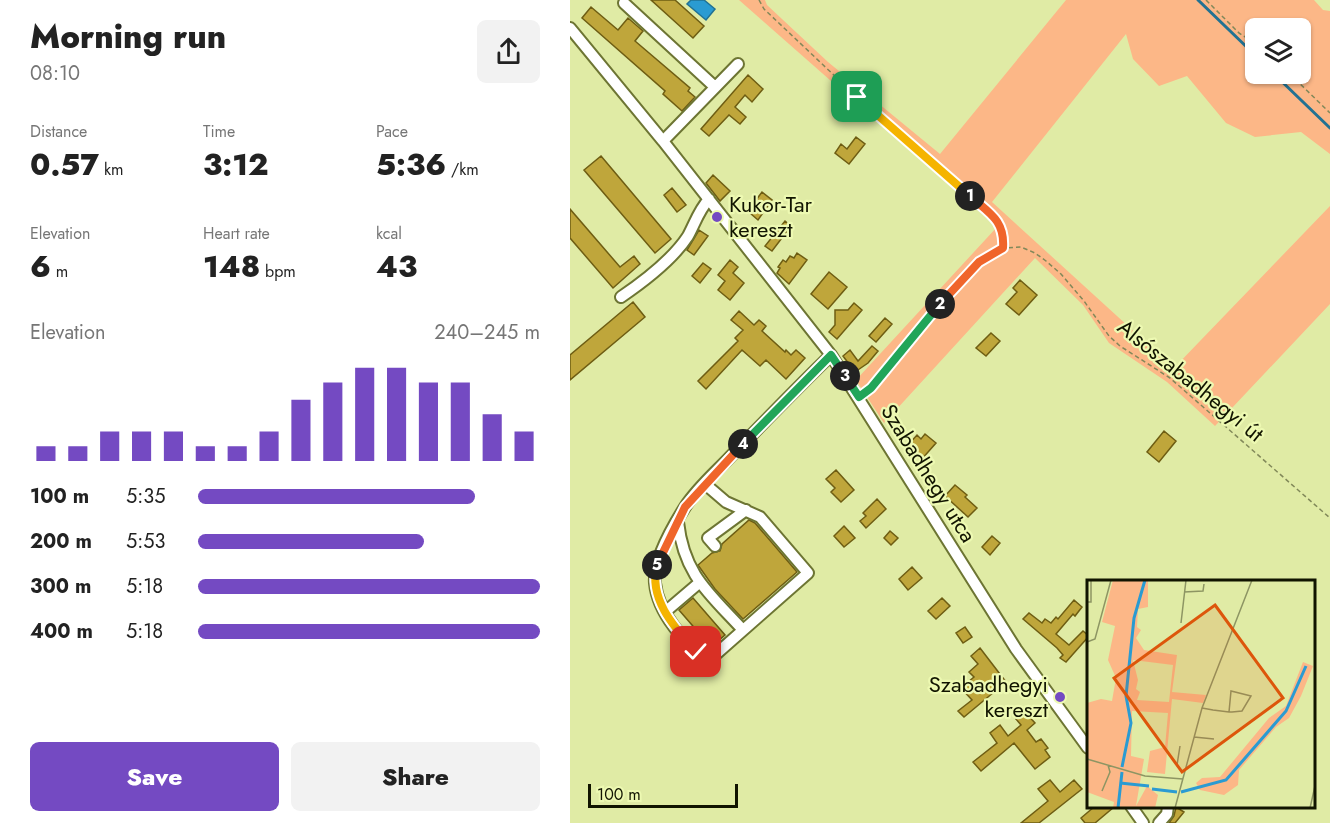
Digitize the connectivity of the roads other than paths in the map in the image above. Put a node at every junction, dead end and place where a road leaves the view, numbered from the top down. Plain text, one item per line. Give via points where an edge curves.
1 (624, 3) dead end
2 (570, 28) edge
3 (738, 64) dead end
4 (715, 87) junction
5 (663, 141) junction
6 (709, 199) junction
7 (621, 297) dead end
8 (831, 355) junction
9 (705, 484) junction
10 (746, 510) junction
11 (678, 521) junction
12 (715, 546) dead end
13 (699, 583) junction
14 (665, 612) junction
15 (743, 630) junction
16 (1087, 745) edge
17 (1132, 808) edge
18 (1168, 808) edge
19 (1143, 823) edge
20 (1159, 823) edge

1 - 4 street
2 - 5 street, Szabadhegy utca
3 - 4 street
4 - 5 street
5 - 6 street, Szabadhegy utca
6 - 7 street via 681,246
6 - 8 street, Szabadhegy utca
8 - 9 street
8 - 16 street, Szabadhegy utca via 1016,649
9 - 10 street via 722,500
9 - 11 street
10 - 12 street via 708,538
10 - 15 street via 760,517 808,573
11 - 13 street via 686,559
11 - 14 street via 659,558 655,578
13 - 14 street
13 - 15 street
14 - 15 street via 707,662
17 - 19 street
18 - 20 street

